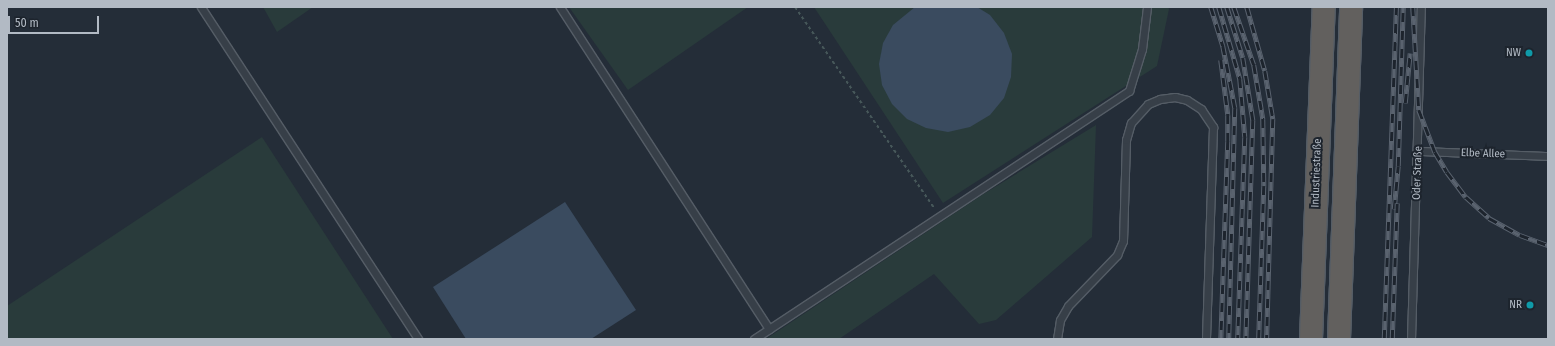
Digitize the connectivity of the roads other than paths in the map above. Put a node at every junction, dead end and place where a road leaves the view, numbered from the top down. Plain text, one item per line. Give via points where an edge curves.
1 (200, 7) edge
2 (560, 7) edge
3 (1147, 7) edge
4 (1324, 7) edge
5 (1351, 7) edge
6 (1422, 7) edge
7 (1418, 151) junction
8 (1548, 156) edge
9 (769, 329) junction
10 (418, 339) edge
11 (754, 339) edge
12 (1058, 339) edge
13 (1206, 339) edge
14 (1311, 339) edge
15 (1339, 339) edge
16 (1411, 339) edge

1 - 10 lane
2 - 9 lane
3 - 9 lane via 1142,49 1129,90
4 - 14 highway, Industriestraße
5 - 15 highway
6 - 7 lane, Oder Straße
7 - 8 lane, Elbe Allee
7 - 16 lane, Oder Straße
9 - 11 lane
12 - 13 lane via 1060,320 1068,306 1117,255 1123,241 1126,140 1131,123 1148,104 1175,97 1187,100 1201,109 1213,127

